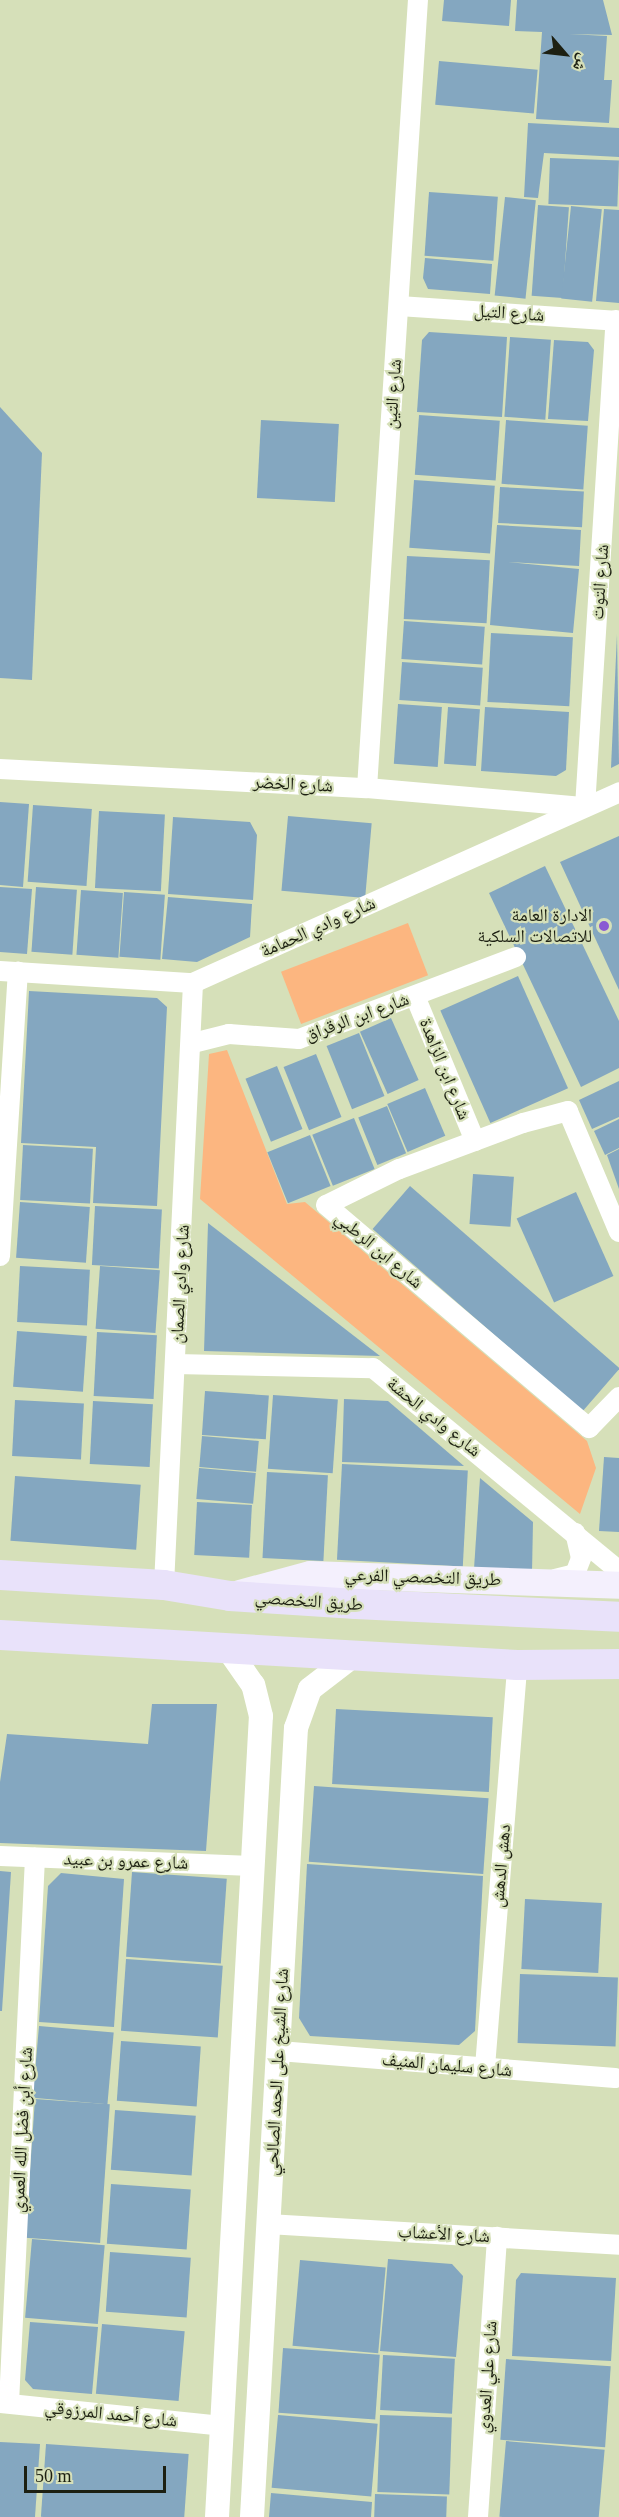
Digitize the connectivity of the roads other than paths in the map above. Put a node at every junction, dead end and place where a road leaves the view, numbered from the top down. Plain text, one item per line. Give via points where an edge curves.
1 (418, 0) edge
2 (399, 306) junction
3 (618, 320) edge
4 (0, 769) edge
5 (367, 788) junction
6 (619, 792) edge
7 (585, 807) junction
8 (516, 957) dead end
9 (9, 971) edge
10 (193, 983) junction
11 (416, 996) junction
12 (193, 1043) junction
13 (475, 1141) junction
14 (619, 1232) edge
15 (0, 1256) edge
16 (175, 1364) junction
17 (619, 1397) edge
18 (576, 1533) junction
19 (619, 1571) edge
20 (0, 1575) edge
21 (545, 1582) junction
22 (164, 1585) junction
23 (619, 1585) edge
24 (230, 1596) junction
25 (619, 1617) edge
26 (0, 1635) edge
27 (228, 1649) junction
28 (357, 1653) junction
29 (619, 1664) edge
30 (517, 1665) junction
31 (619, 1682) edge
32 (0, 1856) edge
33 (35, 1858) junction
34 (252, 1866) junction
35 (279, 2051) junction
36 (486, 2067) junction
37 (615, 2078) dead end
38 (268, 2224) junction
39 (497, 2237) junction
40 (619, 2245) edge
41 (5, 2403) edge
42 (222, 2426) junction
43 (217, 2517) edge
44 (252, 2517) edge
45 (478, 2517) edge

1 - 2 street, شارع التين
2 - 3 street, شارع التيل
2 - 5 street, شارع التين
3 - 7 street, شارع التوت
4 - 5 street, شارع الخضر
5 - 7 street, شارع الخضر
6 - 7 street, شارع وادي الحمامة
7 - 10 street, شارع وادي الحمامة
8 - 11 street, شارع ابن الرقراق
9 - 10 street, شارع وادي الحمامة
9 - 15 street
10 - 12 street, شارع وادي الصمان
11 - 12 street, شارع ابن الرقراق via 299,1039 229,1034
11 - 13 street, شارع ابن الزاهدة
12 - 16 street, شارع وادي الصمان
13 - 14 street, شارع ابن الرطبي via 568,1111
13 - 17 street, شارع ابن الرطبي via 399,1169 326,1205 589,1428
16 - 18 street, شارع وادي الحشة via 373,1368
16 - 22 street, شارع وادي الصمان
18 - 19 street, شارع وادي الحشة
18 - 21 street via 581,1558 575,1574
20 - 22 main road, طريق التخصصي
21 - 23 main road, طريق التخصصي الفرعي
21 - 24 main road, طريق التخصصي الفرعي via 310,1574
22 - 24 main road, طريق التخصصي
24 - 25 main road, طريق التخصصي
26 - 27 main road
27 - 28 main road
27 - 34 street, شارع الشيخ على الحمد الصالحي via 254,1685 261,1716
28 - 30 main road
28 - 35 street, شارع الشيخ على الحمد الصالحي via 310,1689 296,1728
29 - 30 main road
30 - 31 main road
30 - 36 street, دهش الدهش
32 - 33 street, شارع عمرو بن عبيد
33 - 34 street, شارع عمرو بن عبيد
33 - 41 street, شارع أبن فضل الله العمري
34 - 42 street, شارع الشيخ على الحمد الصالحي
35 - 36 street, شارع سليمان المنيف
35 - 38 street, شارع الشيخ على الحمد الصالحي
36 - 37 street, شارع سليمان المنيف
38 - 39 street, شارع الأعشاب
38 - 44 street, شارع الشيخ على الحمد الصالحي
39 - 40 street, شارع الأعشاب
39 - 45 street, شارع علي العدوي
41 - 42 street, شارع أحمد المرزوقي
42 - 43 street, شارع الشيخ على الحمد الصالحي

